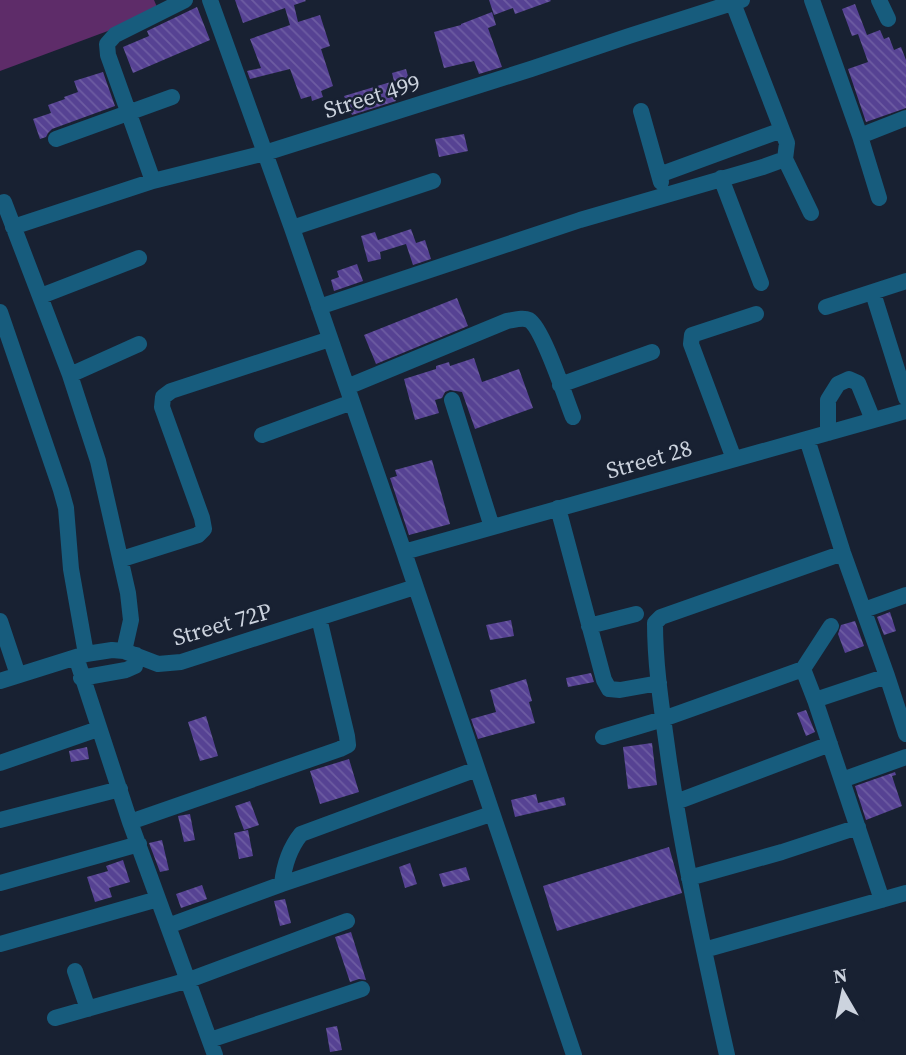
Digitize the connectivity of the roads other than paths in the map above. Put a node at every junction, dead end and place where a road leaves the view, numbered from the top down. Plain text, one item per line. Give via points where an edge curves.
1 (185, 0) edge
2 (210, 0) edge
3 (812, 0) edge
4 (879, 0) edge
5 (738, 1) edge
6 (888, 19) dead end
7 (172, 97) dead end
8 (641, 111) dead end
9 (128, 112) junction
10 (906, 118) edge
11 (782, 130) junction
12 (860, 136) junction
13 (56, 139) dead end
14 (265, 153) junction
15 (785, 159) junction
16 (659, 175) junction
17 (721, 178) junction
18 (153, 181) junction
19 (433, 181) dead end
20 (664, 195) junction
21 (879, 198) dead end
22 (4, 202) dead end
23 (811, 213) dead end
24 (13, 227) junction
25 (292, 228) junction
26 (139, 258) dead end
27 (906, 281) edge
28 (761, 283) dead end
29 (873, 293) junction
30 (41, 296) junction
31 (319, 307) junction
32 (826, 307) dead end
33 (0, 312) edge
34 (756, 314) dead end
35 (330, 339) junction
36 (139, 344) dead end
37 (652, 352) dead end
38 (70, 375) junction
39 (560, 385) junction
40 (349, 395) junction
41 (906, 398) edge
42 (452, 400) dead end
43 (906, 411) edge
44 (573, 417) dead end
45 (873, 420) junction
46 (828, 433) junction
47 (262, 435) dead end
48 (807, 439) junction
49 (734, 459) junction
50 (558, 508) junction
51 (492, 527) junction
52 (404, 552) junction
53 (843, 553) junction
54 (122, 559) junction
55 (415, 587) junction
56 (906, 595) edge
57 (864, 610) junction
58 (636, 614) dead end
59 (319, 618) junction
60 (0, 622) edge
61 (589, 626) junction
62 (831, 626) dead end
63 (130, 653) junction
64 (81, 656) junction
65 (803, 669) junction
66 (18, 675) junction
67 (887, 676) junction
68 (81, 678) junction
69 (0, 681) edge
70 (659, 683) junction
71 (815, 700) junction
72 (663, 719) junction
73 (98, 729) junction
74 (906, 734) edge
75 (603, 737) dead end
76 (830, 744) junction
77 (906, 757) edge
78 (0, 763) edge
79 (477, 769) junction
80 (842, 780) junction
81 (120, 789) junction
82 (676, 802) junction
83 (491, 814) junction
84 (0, 820) edge
85 (130, 822) junction
86 (858, 827) junction
87 (139, 844) junction
88 (689, 878) junction
89 (0, 883) edge
90 (282, 884) junction
91 (906, 893) edge
92 (158, 899) junction
93 (882, 900) junction
94 (347, 921) dead end
95 (168, 926) junction
96 (0, 944) edge
97 (704, 950) junction
98 (75, 971) dead end
99 (189, 980) junction
100 (362, 989) dead end
101 (88, 1010) junction
102 (55, 1018) dead end
103 (212, 1048) edge
104 (574, 1055) edge
105 (727, 1055) edge

1 - 9 street via 115,35 107,44
2 - 14 street
3 - 12 street
4 - 6 street
5 - 11 street
5 - 14 street, Street 499
7 - 9 street
8 - 16 street
9 - 13 street
9 - 18 street
10 - 12 street
11 - 15 street via 787,143
11 - 16 street
12 - 21 street
14 - 18 street, Street 499
14 - 25 street
15 - 17 street
15 - 23 street
16 - 20 street
17 - 20 street
17 - 28 street
18 - 24 street, Street 499
19 - 25 street
20 - 31 street
22 - 24 street
24 - 30 street
25 - 31 street
26 - 30 street
27 - 29 street
29 - 32 street
29 - 41 street
30 - 38 street
31 - 35 street
33 - 64 street via 61,489
34 - 49 street via 691,338
35 - 40 street
35 - 54 street via 163,397 162,407 204,529
36 - 38 street
37 - 39 street
38 - 54 street via 98,461
39 - 40 street via 535,327 523,318 507,321
39 - 44 street
40 - 47 street
40 - 52 street
42 - 51 street
43 - 45 street, Street 28
45 - 46 street, Street 28
45 - 46 street via 858,383 849,379 838,384 828,400
46 - 48 street, Street 28
48 - 49 street, Street 28
48 - 53 street
49 - 50 street, Street 28
50 - 51 street, Street 28
50 - 61 street
51 - 52 street, Street 28
52 - 55 street
53 - 57 street
53 - 70 street via 661,617 655,623
54 - 63 street via 131,620
55 - 59 street, Street 72P
55 - 79 street
56 - 57 street
57 - 67 street
58 - 61 street
59 - 63 street, Street 72P via 181,662 159,664
59 - 85 street via 348,745
60 - 66 street
61 - 70 street via 610,689
62 - 65 street
63 - 64 street, Street 72P via 112,650
63 - 68 street via 135,666
64 - 66 street, Street 72P
64 - 68 street
65 - 71 street
65 - 72 street
66 - 69 street, Street 72P
67 - 71 street
67 - 74 street
68 - 73 street
70 - 72 street
71 - 76 street
72 - 75 street
72 - 82 street
73 - 78 street
73 - 81 street
76 - 80 street
76 - 82 street
77 - 80 street
79 - 83 street
79 - 90 street via 301,834 283,869
80 - 86 street
81 - 84 street
81 - 85 street
82 - 88 street
83 - 90 street
83 - 104 street
85 - 87 street
86 - 88 street
86 - 93 street
87 - 89 street
87 - 92 street
88 - 97 street
90 - 95 street
91 - 93 street
92 - 95 street
92 - 96 street
93 - 97 street
94 - 99 street
95 - 99 street
97 - 105 street
98 - 101 street
99 - 101 street
99 - 103 street
100 - 103 street
101 - 102 street

